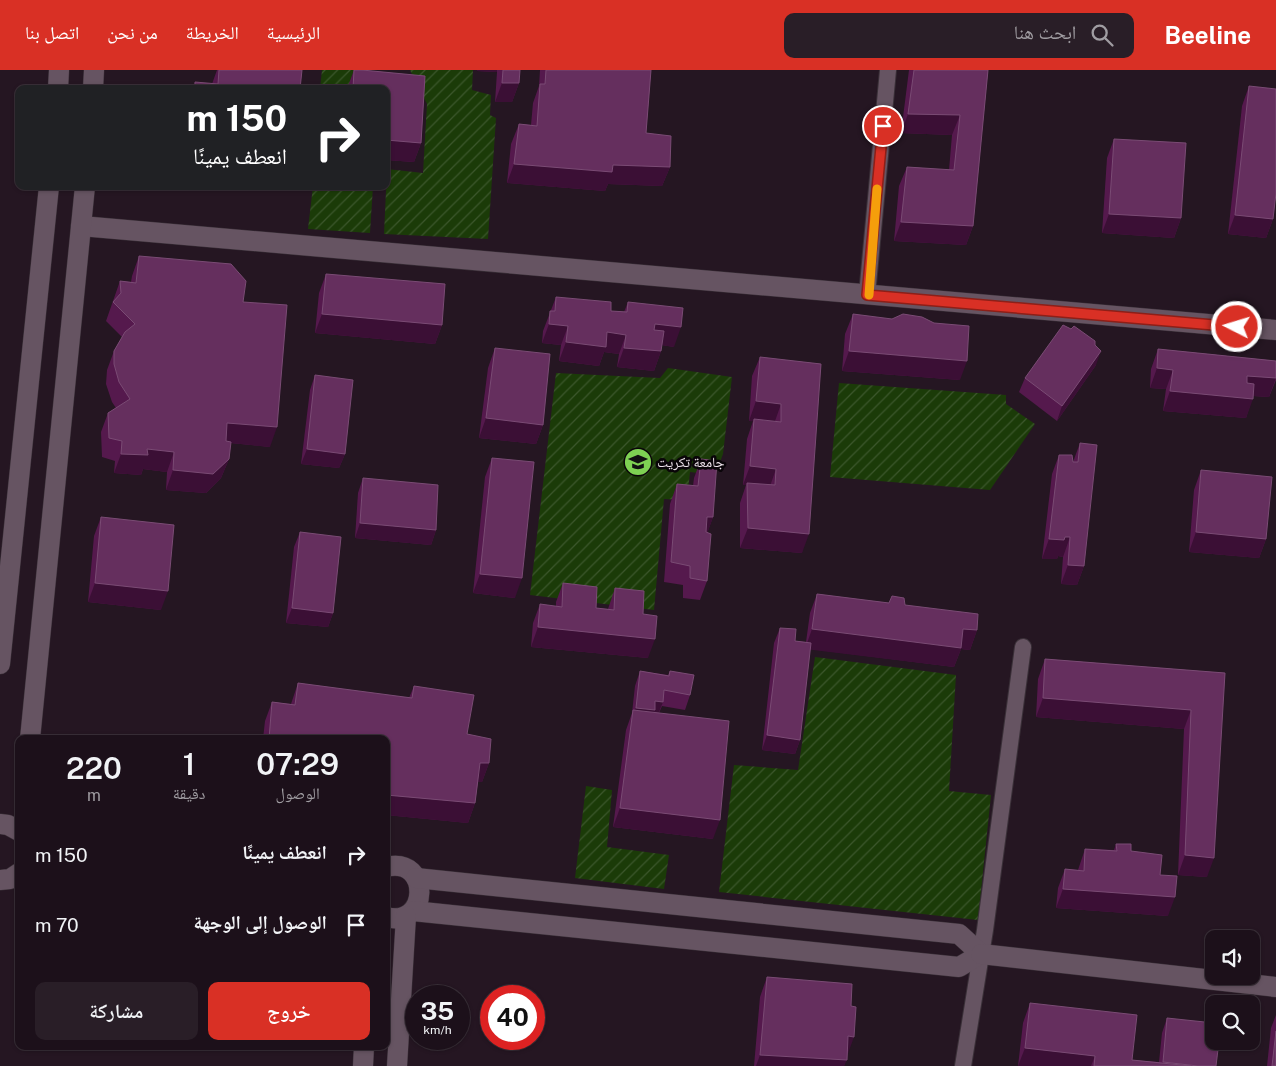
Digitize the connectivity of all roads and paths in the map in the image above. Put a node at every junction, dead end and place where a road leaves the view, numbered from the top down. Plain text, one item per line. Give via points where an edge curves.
1 (59, 70) edge
2 (94, 70) edge
3 (888, 70) edge
4 (58, 85) edge
5 (93, 85) edge
6 (49, 190) edge
7 (85, 190) edge
8 (82, 226) junction
9 (867, 295) junction
10 (1276, 330) edge
11 (1023, 647) dead end
12 (0, 664) edge
13 (30, 735) edge
14 (0, 824) edge
15 (15, 829) edge
16 (390, 866) edge
17 (15, 876) edge
18 (416, 878) junction
19 (0, 880) edge
20 (409, 913) junction
21 (390, 917) edge
22 (981, 954) junction
23 (1276, 987) edge
24 (364, 1050) edge
25 (363, 1066) edge
26 (397, 1066) edge
27 (963, 1066) edge

1 - 4 street
2 - 5 street
3 - 9 street
6 - 12 street
7 - 8 street
8 - 9 street
8 - 13 street
9 - 10 street
11 - 22 street
14 - 15 street
16 - 18 street via 405,868
17 - 19 street
18 - 20 street via 420,895
18 - 22 street via 959,934
20 - 21 street
20 - 22 street via 959,967
20 - 26 street
22 - 23 street
22 - 27 street
24 - 25 street

